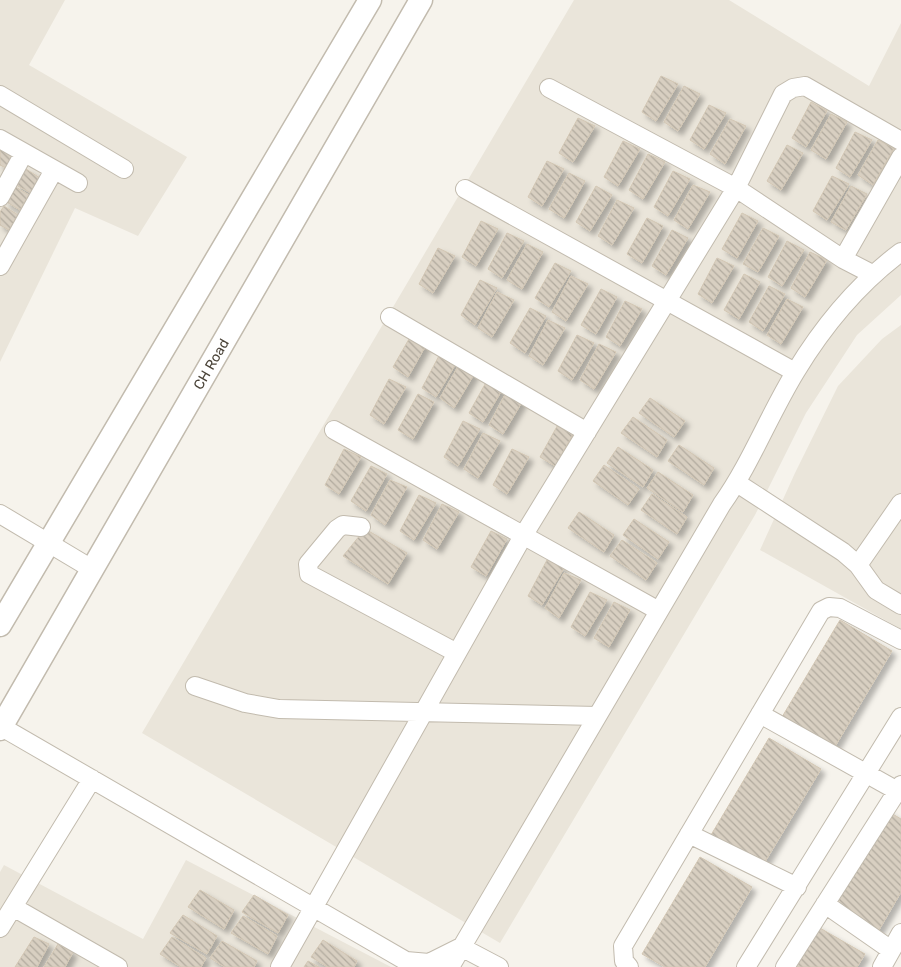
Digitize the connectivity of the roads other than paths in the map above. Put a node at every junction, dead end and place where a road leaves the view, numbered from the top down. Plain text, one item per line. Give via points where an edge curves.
1 (370, 0) edge
2 (421, 0) edge
3 (549, 88) dead end
4 (0, 95) edge
5 (0, 140) edge
6 (901, 141) edge
7 (24, 153) junction
8 (901, 157) edge
9 (124, 169) dead end
10 (54, 170) junction
11 (78, 183) dead end
12 (736, 188) junction
13 (465, 189) dead end
14 (0, 197) edge
15 (901, 252) edge
16 (843, 259) junction
17 (1, 261) edge
18 (872, 274) junction
19 (665, 302) junction
20 (390, 317) dead end
21 (795, 372) junction
22 (334, 430) dead end
23 (587, 432) junction
24 (737, 483) junction
25 (901, 503) edge
26 (0, 514) edge
27 (361, 527) dead end
28 (523, 536) junction
29 (48, 542) junction
30 (858, 565) junction
31 (92, 570) junction
32 (901, 605) edge
33 (659, 611) junction
34 (0, 626) edge
35 (901, 640) edge
36 (457, 653) junction
37 (196, 686) dead end
38 (424, 711) junction
39 (760, 714) junction
40 (597, 716) junction
41 (901, 717) edge
42 (0, 727) edge
43 (865, 773) junction
44 (92, 778) junction
45 (900, 790) edge
46 (689, 834) junction
47 (797, 887) junction
48 (825, 904) junction
49 (13, 907) junction
50 (314, 907) junction
51 (0, 928) edge
52 (901, 933) edge
53 (461, 947) junction
54 (891, 950) junction
55 (118, 967) edge
56 (280, 967) edge
57 (450, 967) edge
58 (499, 967) edge
59 (629, 967) edge
60 (746, 967) edge
61 (785, 967) edge
62 (882, 967) edge

1 - 29 street
2 - 31 street, CH Road
3 - 12 street
4 - 9 street
5 - 7 street
6 - 12 street via 805,86 793,88 783,94
7 - 10 street
7 - 14 street
8 - 16 street
10 - 11 street
10 - 17 street
12 - 16 street
12 - 19 street
13 - 19 street
15 - 18 street
16 - 18 street
18 - 21 street via 831,320
19 - 21 street
19 - 23 street
20 - 23 street
21 - 24 street
22 - 28 street
23 - 28 street
24 - 30 street
24 - 33 street
25 - 30 street
26 - 29 street
27 - 36 street via 344,525 337,529 308,564 309,574
28 - 33 street
28 - 36 street
29 - 31 street
29 - 34 street
30 - 32 street via 876,590
31 - 42 street, CH Road
33 - 40 street
35 - 39 street via 840,608 829,607 821,611
36 - 38 street
37 - 38 street via 245,703 279,709
38 - 40 street
38 - 50 street
39 - 43 street
39 - 46 street
40 - 53 street
41 - 43 street
42 - 44 street
43 - 45 street
43 - 47 street
44 - 49 street
44 - 50 street
45 - 48 street
46 - 47 street
46 - 59 street via 623,946 624,961
47 - 60 street
48 - 54 street
48 - 61 street
49 - 51 street
49 - 55 street
50 - 53 street via 406,961 429,963
50 - 56 street
52 - 54 street
53 - 57 street
53 - 58 street
54 - 62 street

